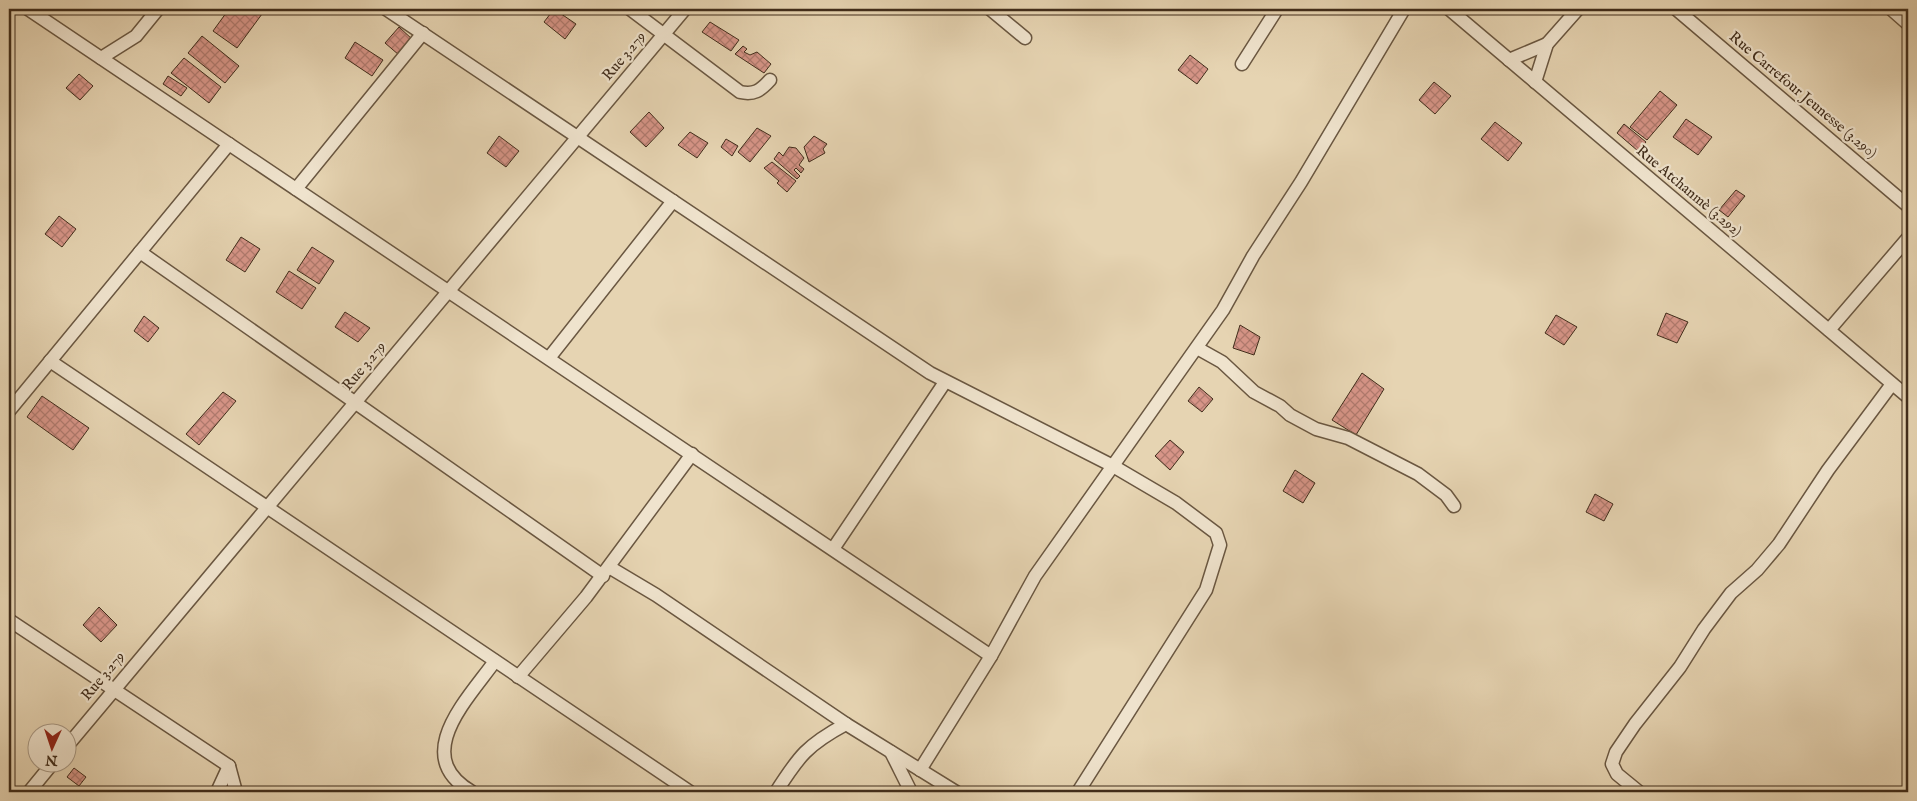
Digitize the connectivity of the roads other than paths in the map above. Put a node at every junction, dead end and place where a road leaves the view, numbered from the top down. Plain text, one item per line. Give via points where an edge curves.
1 (28, 9) edge
2 (158, 9) edge
3 (386, 9) edge
4 (630, 9) edge
5 (685, 9) edge
6 (990, 9) edge
7 (1277, 9) edge
8 (1404, 9) edge
9 (1449, 9) edge
10 (1578, 9) edge
11 (1676, 9) edge
12 (1891, 9) edge
13 (1908, 24) edge
14 (423, 33) junction
15 (664, 34) junction
16 (1025, 38) dead end
17 (1547, 44) junction
18 (101, 58) junction
19 (1509, 60) junction
20 (1242, 64) dead end
21 (770, 80) dead end
22 (1535, 82) junction
23 (577, 138) junction
24 (230, 144) junction
25 (296, 189) junction
26 (673, 201) junction
27 (1908, 206) edge
28 (1908, 238) edge
29 (140, 252) junction
30 (448, 292) junction
31 (1829, 330) junction
32 (1197, 348) junction
33 (549, 358) junction
34 (50, 361) junction
35 (945, 382) junction
36 (1892, 384) junction
37 (1908, 397) edge
38 (354, 403) junction
39 (9, 411) edge
40 (692, 454) junction
41 (1113, 466) junction
42 (1454, 506) dead end
43 (267, 508) junction
44 (833, 549) junction
45 (606, 571) junction
46 (9, 620) edge
47 (992, 656) junction
48 (495, 661) junction
49 (518, 676) junction
50 (113, 690) junction
51 (846, 724) junction
52 (78, 733) edge
53 (891, 752) junction
54 (229, 766) junction
55 (920, 770) junction
56 (44, 774) edge
57 (29, 792) edge
58 (217, 792) edge
59 (236, 792) edge
60 (472, 792) edge
61 (690, 792) edge
62 (776, 792) edge
63 (911, 792) edge
64 (956, 792) edge
65 (1078, 792) edge
66 (1639, 792) edge

1 - 18 street
2 - 18 street via 136,36
3 - 14 street
4 - 15 street
5 - 15 street, Rue 3.279
6 - 16 street
7 - 20 street
8 - 32 street
9 - 19 street, Rue Atchanmè (3.292)
10 - 17 street
11 - 27 street, Rue Carrefour Jeunesse (3.290)
12 - 13 street
14 - 23 street
14 - 25 street
15 - 21 street via 740,92 760,91
15 - 23 street, Rue 3.279
17 - 19 street
17 - 22 street
18 - 24 street
19 - 22 street, Rue Atchanmè (3.292)
22 - 31 street, Rue Atchanmè (3.292)
23 - 26 street
23 - 30 street, Rue 3.279
24 - 25 street
24 - 29 street
25 - 30 street
26 - 33 street
26 - 35 street
28 - 31 street
29 - 34 street
29 - 38 street
30 - 33 street
30 - 38 street, Rue 3.279
31 - 36 street, Rue Atchanmè (3.292)
32 - 41 street
32 - 42 street via 1222,362 1254,392 1290,415 1316,429 1348,438 1418,474 1446,495
33 - 40 street
34 - 39 street
34 - 43 street
35 - 41 street
35 - 44 street
36 - 37 street, Rue Atchanmè (3.292)
36 - 66 street via 1832,464 1779,544 1731,593 1616,752 1612,764 1617,774
38 - 43 street, Rue 3.279
38 - 45 street
40 - 44 street
40 - 45 street
41 - 47 street via 1036,576
41 - 65 street via 1176,503 1216,533 1220,545 1206,590 1194,611
43 - 48 street
43 - 50 street, Rue 3.279
44 - 47 street
45 - 49 street
45 - 51 street via 656,595
46 - 50 street
47 - 55 street
48 - 49 street
48 - 60 street via 449,728 444,742 443,758 451,776
49 - 61 street
50 - 52 street, Rue 3.279
50 - 54 street
51 - 53 street
51 - 62 street via 804,751
53 - 55 street
53 - 63 street
54 - 58 street
54 - 59 street
55 - 64 street
56 - 57 street

